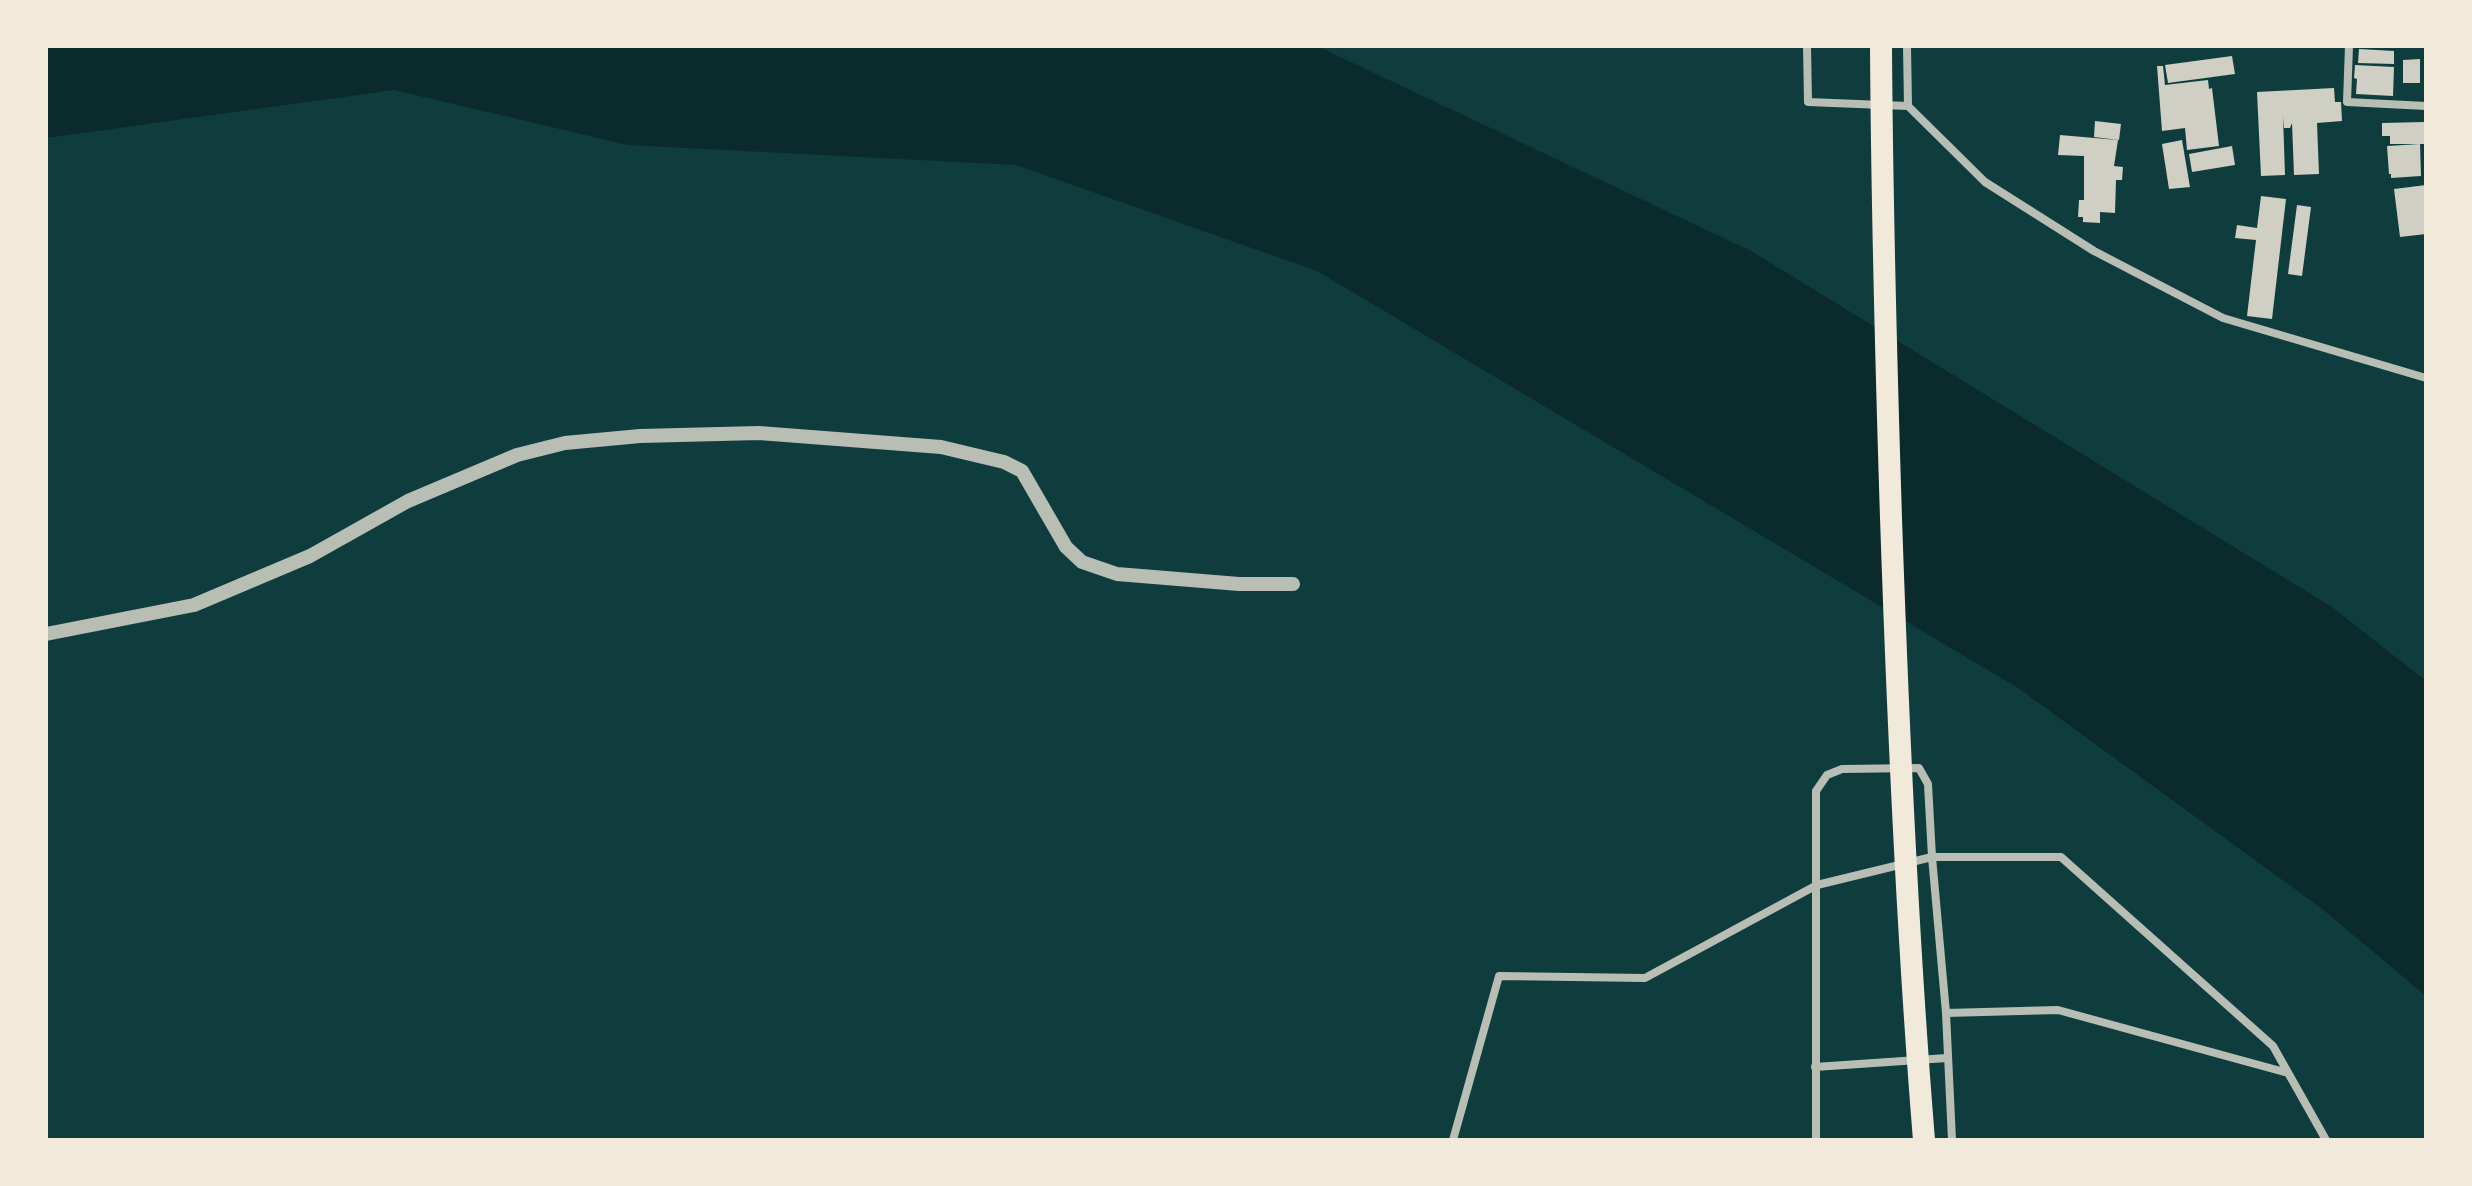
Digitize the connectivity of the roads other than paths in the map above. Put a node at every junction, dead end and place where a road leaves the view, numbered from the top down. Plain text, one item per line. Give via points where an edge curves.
1 (1807, 46) edge
2 (1881, 46) edge
3 (1907, 46) edge
4 (2349, 46) edge
5 (1908, 106) junction
6 (2426, 106) edge
7 (2426, 378) edge
8 (1293, 584) dead end
9 (46, 634) edge
10 (1932, 857) junction
11 (1817, 885) junction
12 (1946, 1013) junction
13 (1947, 1058) junction
14 (1815, 1067) junction
15 (2288, 1073) junction
16 (1453, 1140) edge
17 (1816, 1140) edge
18 (1924, 1140) edge
19 (1952, 1140) edge
20 (2326, 1140) edge

1 - 5 street via 1808,102
2 - 18 highway via 1897,710
3 - 5 street
4 - 6 street via 2347,102
5 - 7 street via 1985,182 2094,251 2223,318
8 - 9 street via 1117,574 1082,562 1066,547 1022,471 941,447 759,433 640,436 565,443 517,455 408,501 310,556 194,605
10 - 11 street
10 - 11 street via 1928,784 1919,768 1842,769 1827,775 1816,791
10 - 12 street
10 - 15 street via 2061,857 2273,1046
11 - 14 street
11 - 16 street via 1645,978 1499,976
12 - 13 street
12 - 15 street via 2058,1010
13 - 14 street
13 - 19 street
14 - 17 street
15 - 20 street

